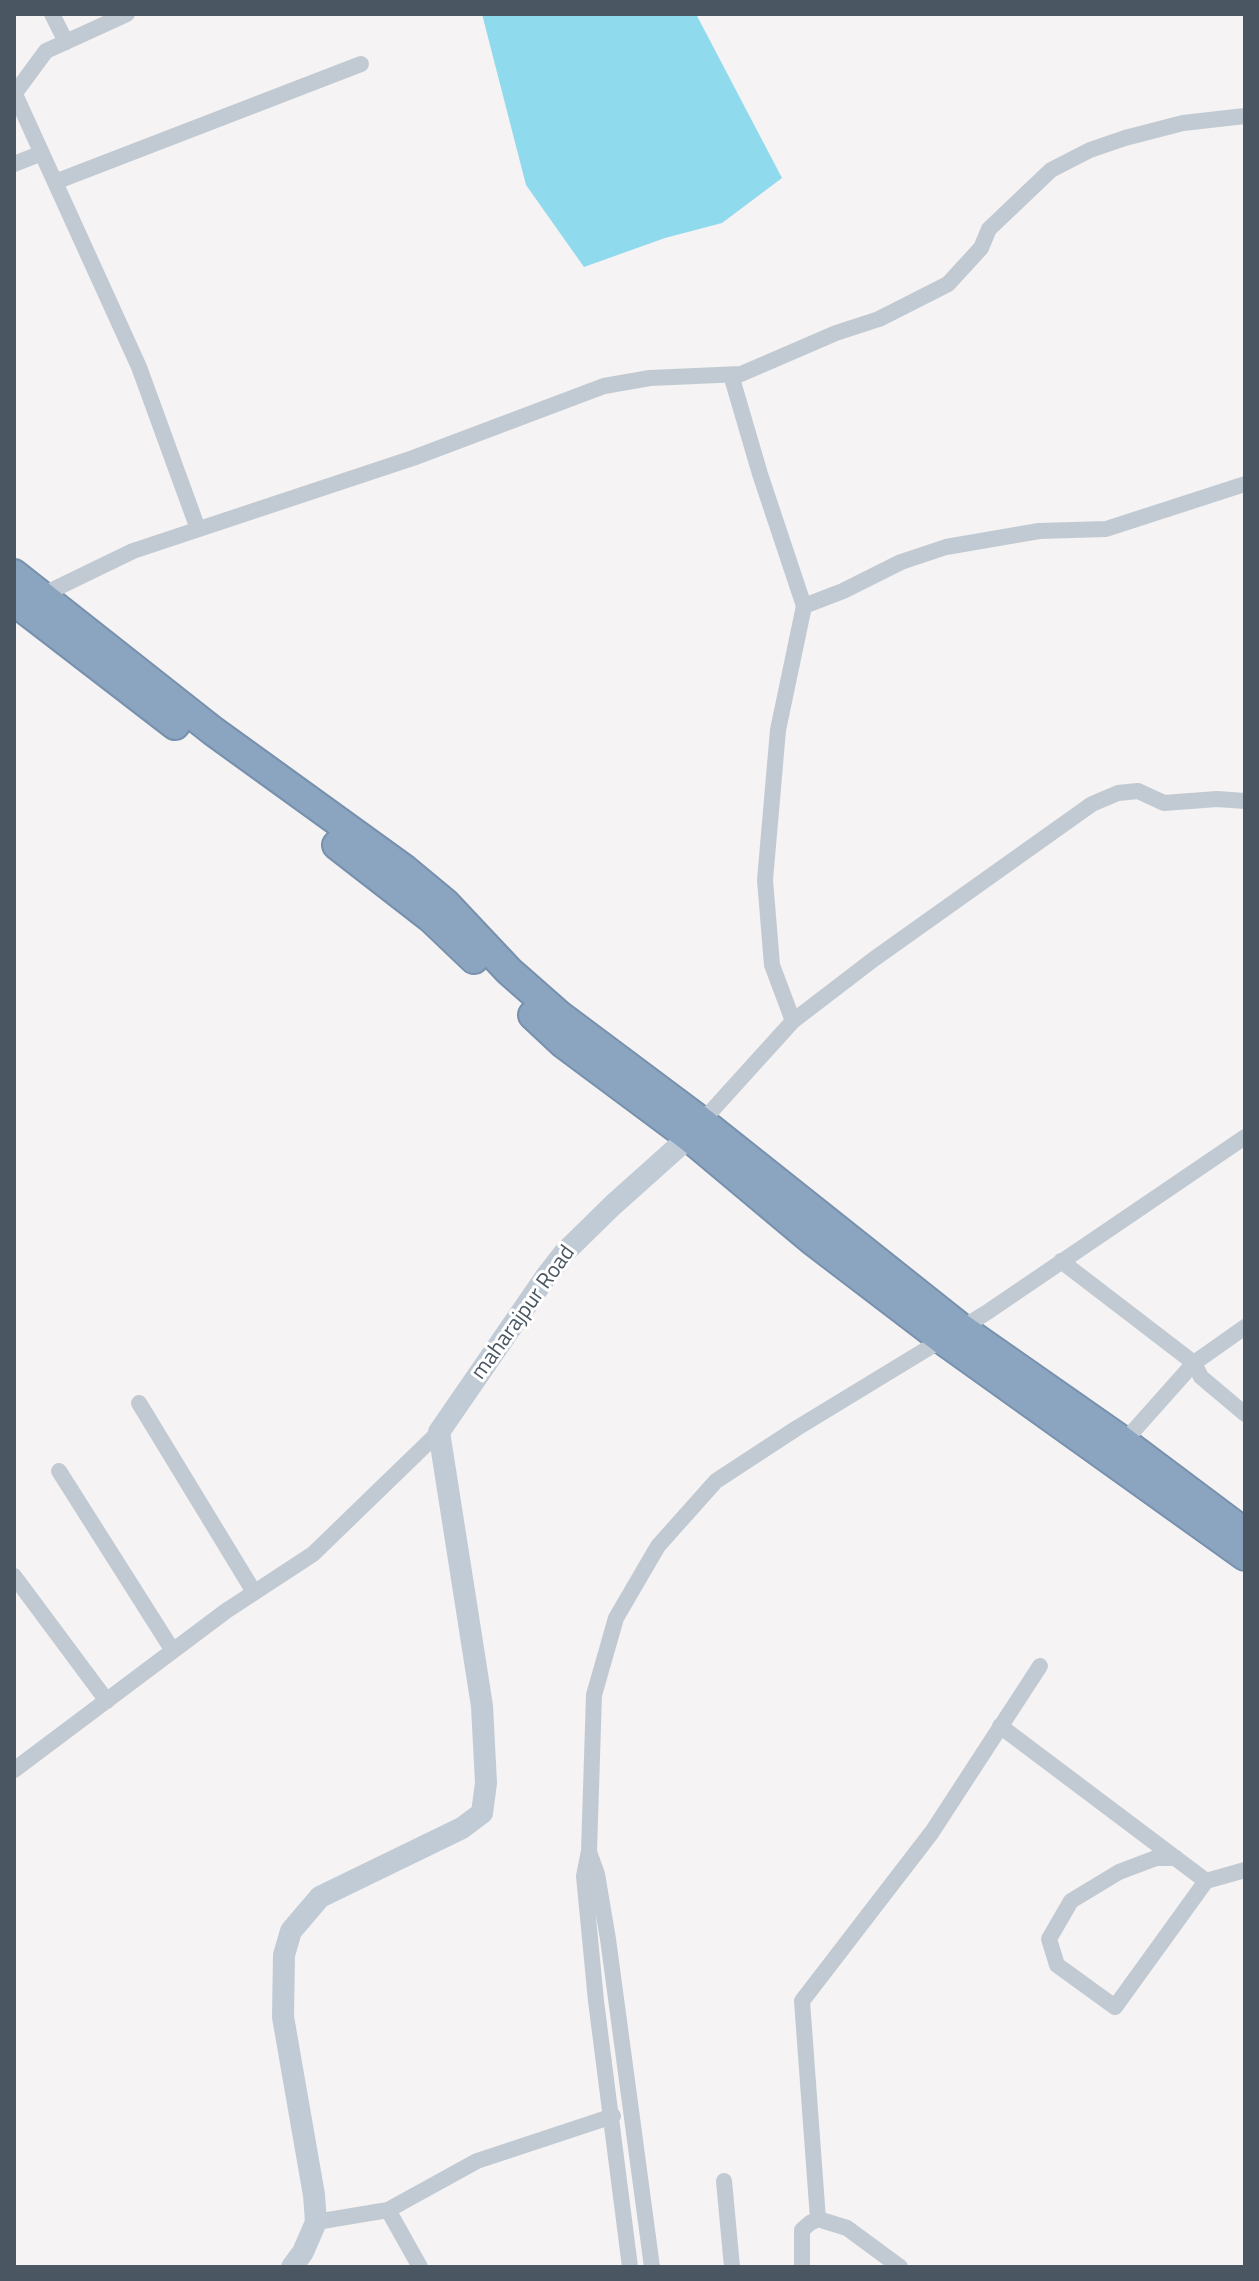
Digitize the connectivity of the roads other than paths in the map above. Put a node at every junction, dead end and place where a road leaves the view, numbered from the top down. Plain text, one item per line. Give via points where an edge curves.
1 (52, 14) edge
2 (127, 14) edge
3 (66, 42) junction
4 (361, 64) dead end
5 (14, 92) edge
6 (1245, 116) edge
7 (42, 153) junction
8 (14, 164) edge
9 (55, 182) junction
10 (731, 375) junction
11 (1245, 484) edge
12 (198, 529) junction
13 (14, 574) edge
14 (26, 600) edge
15 (804, 606) junction
16 (1245, 801) edge
17 (793, 1021) junction
18 (695, 1129) junction
19 (1245, 1137) edge
20 (1061, 1261) junction
21 (1245, 1327) edge
22 (952, 1334) junction
23 (1194, 1363) junction
24 (139, 1403) dead end
25 (1245, 1414) edge
26 (439, 1432) junction
27 (1117, 1450) junction
28 (59, 1471) dead end
29 (1245, 1533) edge
30 (1245, 1556) edge
31 (14, 1576) edge
32 (254, 1592) junction
33 (173, 1651) junction
34 (1040, 1666) dead end
35 (107, 1701) junction
36 (1000, 1726) junction
37 (14, 1770) edge
38 (589, 1851) junction
39 (1176, 1858) junction
40 (1245, 1870) edge
41 (1206, 1881) junction
42 (613, 2116) junction
43 (724, 2181) dead end
44 (388, 2210) junction
45 (818, 2219) junction
46 (316, 2222) junction
47 (292, 2267) edge
48 (420, 2267) edge
49 (630, 2267) edge
50 (652, 2267) edge
51 (732, 2267) edge
52 (802, 2267) edge
53 (900, 2267) edge

1 - 3 street
2 - 3 street
3 - 5 street via 46,51
4 - 9 street
5 - 7 street
6 - 10 street via 1154,130 1064,163 989,229 981,248 948,284 879,319
7 - 8 street
7 - 9 street
9 - 12 street via 139,367
10 - 12 street via 650,378 604,386 413,458
10 - 15 street
11 - 15 street via 1106,529 1039,531 946,547
12 - 14 street via 133,551
13 - 14 highway
14 - 18 highway via 219,759 431,918 564,1044
15 - 17 street via 778,730 765,880 772,965
16 - 17 street via 1164,803 1138,791 1092,804
17 - 18 street
18 - 22 highway via 812,1240
18 - 26 street, maharajpur Road via 565,1252
19 - 20 street
20 - 22 street
20 - 23 street
21 - 23 street
22 - 27 highway
22 - 38 street via 716,1481 658,1546 616,1618 594,1695
23 - 25 street via 1201,1377
23 - 27 street
24 - 32 street
26 - 32 street via 313,1554
26 - 46 street via 482,1706 482,1813 462,1828 320,1897 291,1931 284,1955 283,2017
27 - 29 highway
27 - 30 highway
28 - 33 street
31 - 35 street
32 - 33 street
33 - 35 street
34 - 36 street
35 - 37 street
36 - 39 street
36 - 45 street via 932,1832 802,2001
38 - 42 street via 584,1876
38 - 50 street via 608,1939
39 - 41 street
39 - 41 street via 1156,1858 1119,1872 1071,1901 1049,1939 1057,1965 1115,2007
40 - 41 street
42 - 44 street via 477,2161
42 - 49 street
43 - 51 street
44 - 46 street
44 - 48 street
45 - 52 street via 802,2230
45 - 53 street via 847,2228
46 - 47 street

